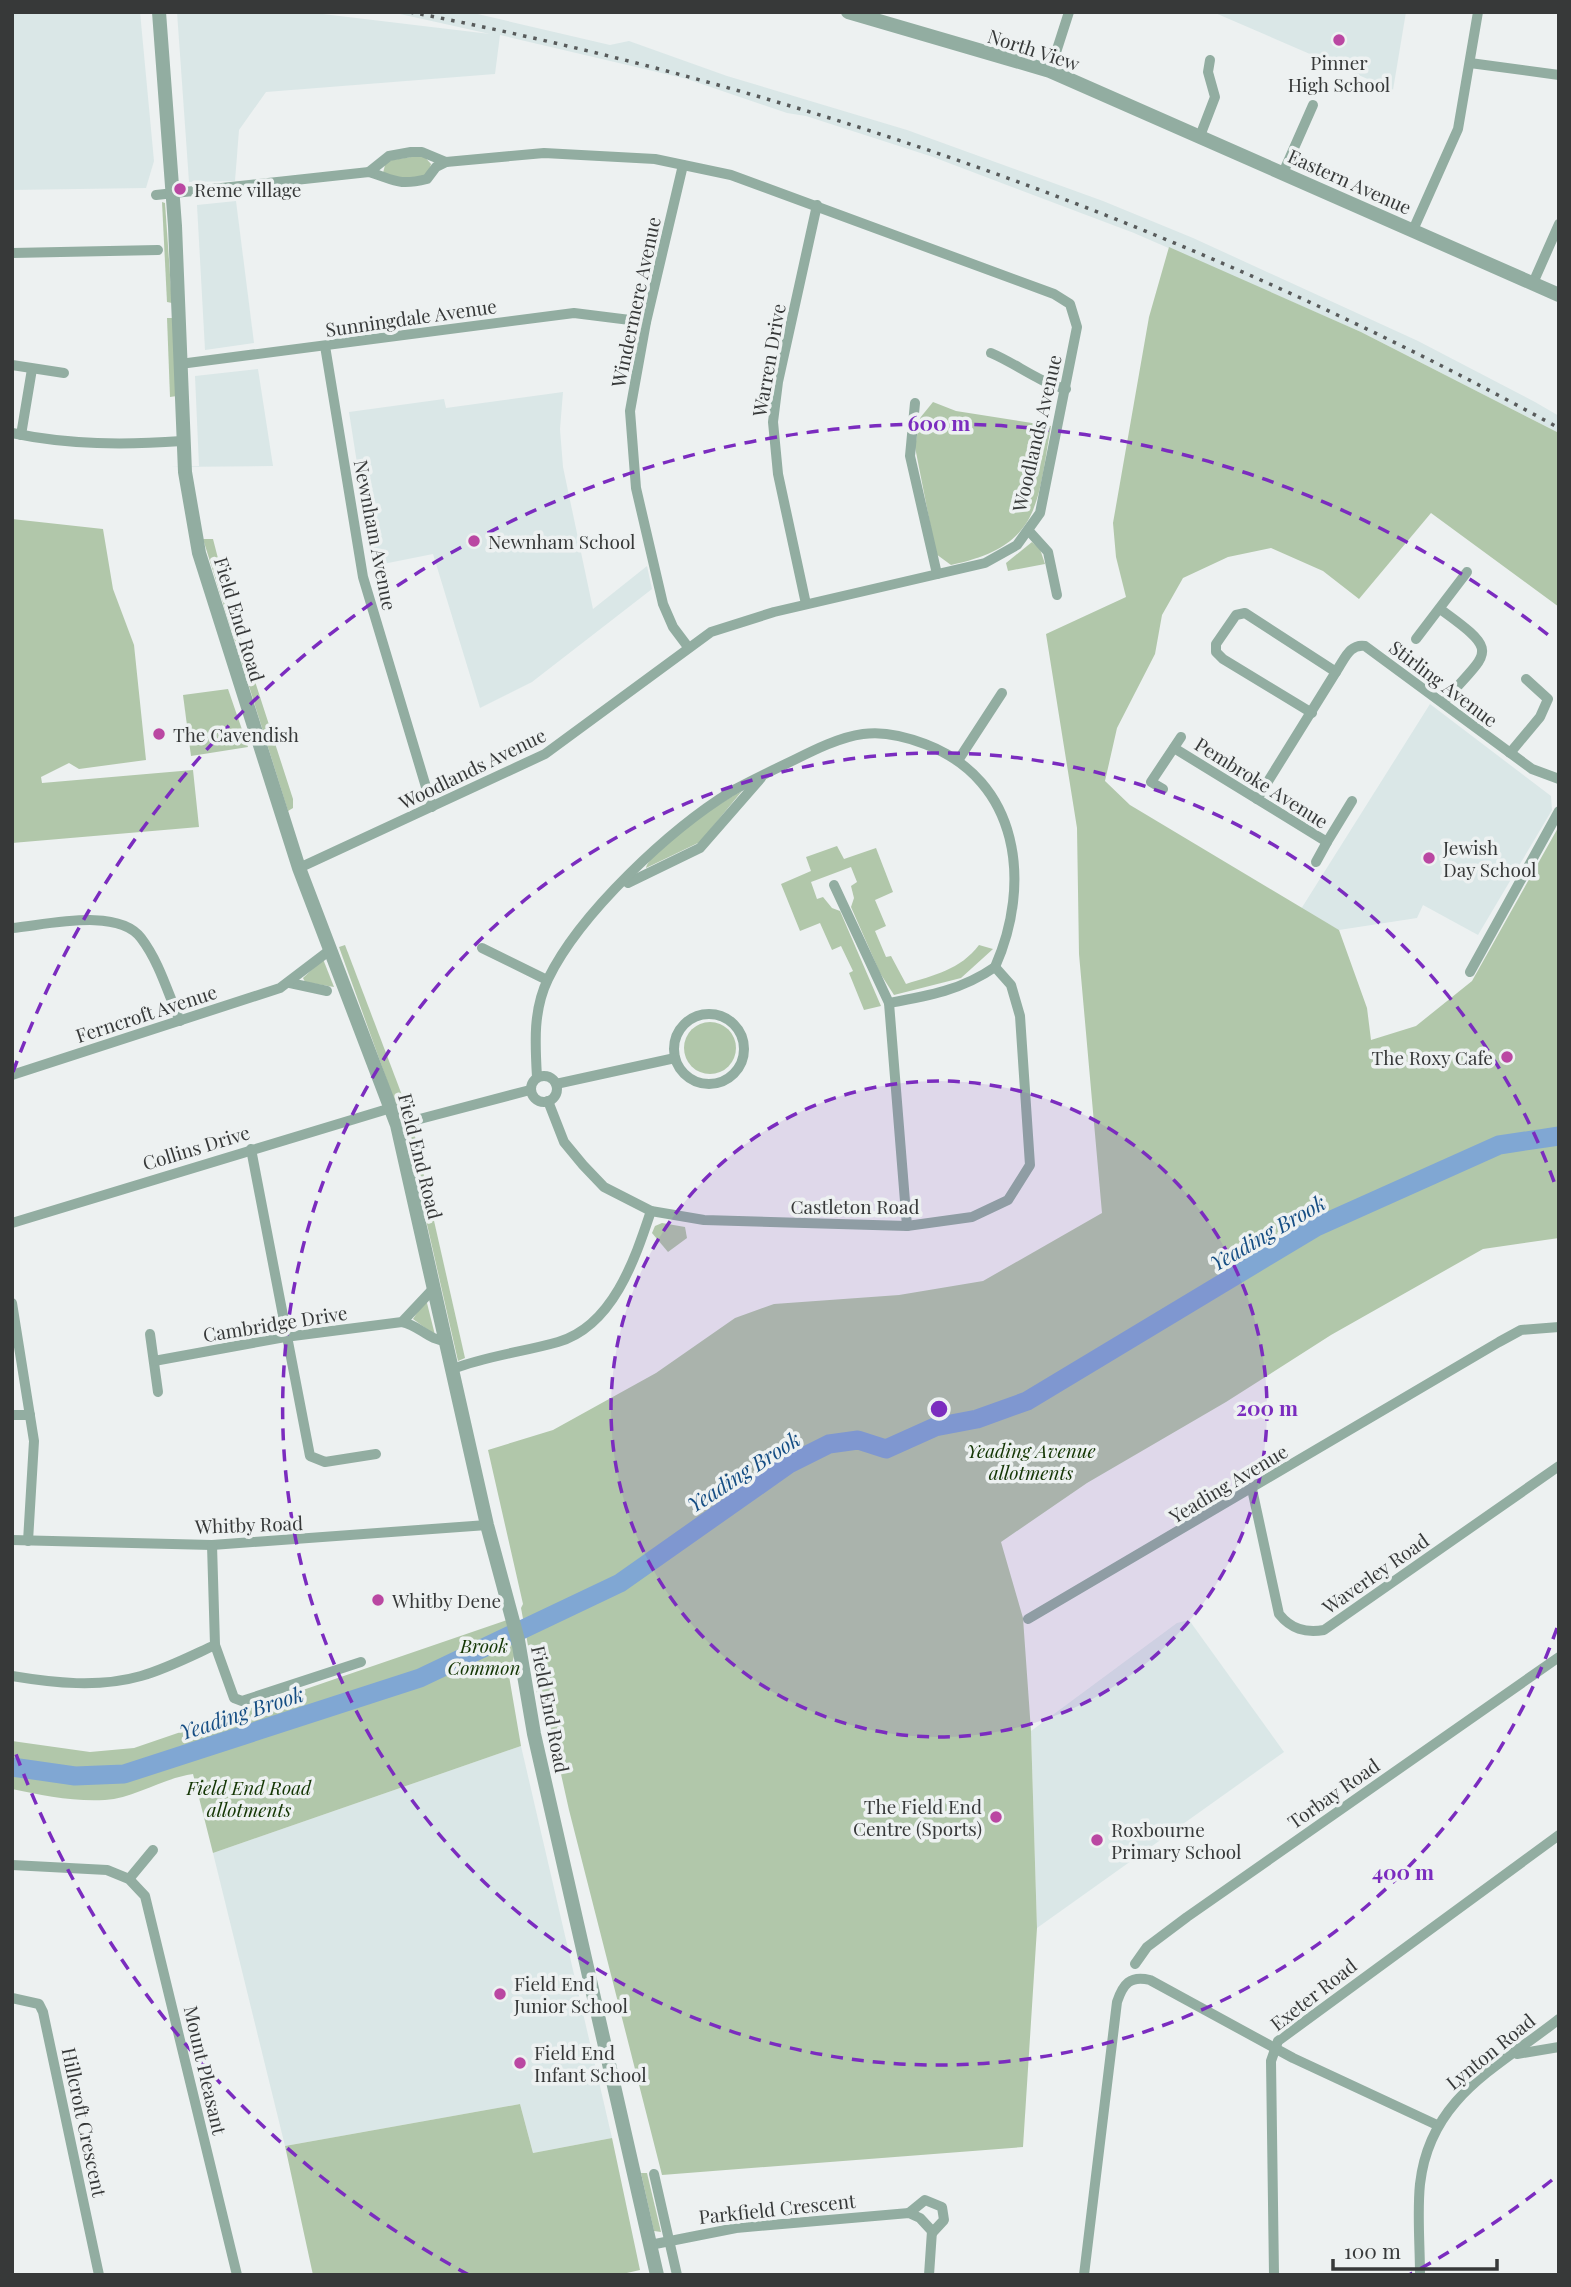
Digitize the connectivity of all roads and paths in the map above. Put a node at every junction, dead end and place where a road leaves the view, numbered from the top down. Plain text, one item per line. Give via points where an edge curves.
1 (159, 12) edge
2 (848, 12) edge
3 (1069, 12) edge
4 (1478, 12) edge
5 (882, 17) edge
6 (1210, 60) dead end
7 (1470, 63) junction
8 (1049, 71) junction
9 (1559, 75) edge
10 (1126, 103) joint
11 (1312, 105) dead end
12 (1200, 136) junction
13 (446, 162) junction
14 (683, 164) junction
15 (369, 172) junction
16 (1283, 173) junction
17 (173, 194) junction
18 (156, 195) dead end
19 (817, 205) junction
20 (1559, 224) edge
21 (1413, 230) junction
22 (158, 250) dead end
23 (12, 254) edge
24 (1533, 283) junction
25 (1559, 296) edge
26 (646, 322) junction
27 (325, 346) junction
28 (991, 353) dead end
29 (180, 364) junction
30 (12, 365) edge
31 (32, 369) junction
32 (64, 373) dead end
33 (1066, 389) junction
34 (915, 403) dead end
35 (17, 434) edge
36 (183, 441) junction
37 (1029, 531) junction
38 (1467, 572) dead end
39 (937, 573) junction
40 (1057, 595) dead end
41 (806, 604) junction
42 (1440, 609) junction
43 (1416, 639) dead end
44 (688, 647) junction
45 (1336, 672) junction
46 (1526, 679) dead end
47 (1002, 693) dead end
48 (1443, 703) junction
49 (1312, 713) junction
50 (1181, 737) dead end
51 (1174, 748) junction
52 (1510, 753) junction
53 (958, 759) junction
54 (762, 776) junction
55 (1559, 779) edge
56 (1163, 789) dead end
57 (1257, 799) junction
58 (1352, 801) dead end
59 (432, 807) junction
60 (1559, 811) edge
61 (1326, 842) junction
62 (1316, 862) dead end
63 (299, 868) junction
64 (834, 885) dead end
65 (610, 897) junction
66 (12, 928) edge
67 (482, 948) dead end
68 (330, 950) junction
69 (995, 967) junction
70 (1470, 972) dead end
71 (547, 980) junction
72 (290, 983) junction
73 (327, 991) dead end
74 (889, 1003) junction
75 (180, 1021) junction
76 (675, 1058) junction
77 (12, 1075) edge
78 (537, 1077) junction
79 (556, 1084) junction
80 (530, 1090) junction
81 (548, 1101) junction
82 (391, 1108) junction
83 (397, 1125) junction
84 (251, 1149) junction
85 (651, 1210) junction
86 (12, 1223) edge
87 (907, 1226) junction
88 (433, 1288) junction
89 (12, 1303) edge
90 (402, 1322) junction
91 (1559, 1327) edge
92 (150, 1334) dead end
93 (285, 1337) junction
94 (447, 1340) junction
95 (153, 1361) junction
96 (453, 1369) junction
97 (158, 1392) dead end
98 (12, 1415) edge
99 (30, 1415) junction
100 (376, 1454) dead end
101 (1559, 1466) edge
102 (1252, 1489) junction
103 (487, 1525) junction
104 (12, 1540) edge
105 (28, 1541) junction
106 (212, 1545) junction
107 (1028, 1619) dead end
108 (215, 1645) junction
109 (1559, 1657) edge
110 (361, 1662) dead end
111 (12, 1676) edge
112 (1559, 1835) edge
113 (153, 1850) dead end
114 (12, 1865) edge
115 (129, 1879) junction
116 (1135, 1964) dead end
117 (12, 1998) edge
118 (1559, 2019) edge
119 (1559, 2047) edge
120 (1274, 2048) junction
121 (1514, 2054) junction
122 (1437, 2125) junction
123 (653, 2174) dead end
124 (909, 2213) junction
125 (932, 2234) junction
126 (669, 2240) junction
127 (650, 2245) junction
128 (99, 2275) edge
129 (237, 2275) edge
130 (657, 2275) edge
131 (677, 2275) edge
132 (929, 2275) edge
133 (1084, 2275) edge
134 (1274, 2275) edge
135 (1420, 2275) edge

1 - 17 street, Field End Road
2 - 5 street, North View
3 - 8 street
4 - 7 street
5 - 8 street, North View
6 - 12 street via 1214,97
7 - 9 street
7 - 21 street via 1458,129
8 - 10 street, North View
10 - 12 street, Eastern Avenue
11 - 16 street
12 - 16 street, Eastern Avenue
13 - 14 street, Woodlands Avenue via 586,153
13 - 15 street, Woodlands Avenue via 411,152 389,156
13 - 15 street, Woodlands Avenue via 418,181 393,182
14 - 19 street, Woodlands Avenue via 731,174
14 - 26 street, Windermere Avenue
15 - 17 street, Woodlands Avenue
16 - 21 street, Eastern Avenue
17 - 18 street, Woodlands Avenue
17 - 29 street, Field End Road
19 - 33 street, Woodlands Avenue via 1070,304 1077,327
19 - 41 street, Warren Drive via 773,422 778,474
20 - 24 street
21 - 24 street, Eastern Avenue
22 - 23 street
24 - 25 street, Eastern Avenue
26 - 27 street, Sunningdale Avenue via 575,313
26 - 44 street, Windermere Avenue via 630,411 631,451 663,604
27 - 29 street, Sunningdale Avenue
27 - 59 street, Newnham Avenue via 363,577
28 - 33 street
29 - 36 street, Field End Road
30 - 31 street
31 - 32 street
31 - 35 street
33 - 37 street, Woodlands Avenue via 1040,513
34 - 39 street via 910,456
35 - 36 street via 98,444
36 - 63 street, Field End Road via 200,552
37 - 39 street, Woodlands Avenue via 1002,555 985,563
37 - 40 street via 1048,552
38 - 42 street
39 - 41 street, Woodlands Avenue
41 - 44 street, Woodlands Avenue via 737,622
42 - 43 street
42 - 48 street via 1484,646 1483,657
44 - 59 street, Woodlands Avenue via 545,754
45 - 48 street, Stirling Avenue via 1352,648 1365,646
45 - 49 street, Stirling Avenue
45 - 49 street via 1245,613 1236,615 1216,644 1223,659
46 - 52 street via 1548,699 1541,717
47 - 53 street
48 - 52 street, Stirling Avenue
49 - 57 street, Stirling Avenue
50 - 51 street, Pembroke Avenue
51 - 56 street, Pembroke Avenue via 1151,782
51 - 57 street, Pembroke Avenue
52 - 55 street, Stirling Avenue via 1532,769
53 - 54 street via 910,738 863,734 811,751
53 - 69 street via 1003,814 1011,840 1015,866 1011,918
54 - 65 street via 708,809 637,867
54 - 65 street via 699,848 631,881
57 - 61 street, Pembroke Avenue
58 - 61 street, Pembroke Avenue
59 - 63 street, Woodlands Avenue
60 - 70 street
61 - 62 street
63 - 68 street, Field End Road
64 - 74 street
65 - 71 street via 565,949
66 - 75 street via 95,919 117,923 140,936
67 - 71 street
68 - 72 street, Ferncroft Avenue
68 - 82 street, Field End Road
69 - 74 street via 948,991
69 - 87 street, Castleton Road via 1011,985 1020,1016 1030,1165 1008,1200 995,1208 972,1217
71 - 78 street via 535,1024
72 - 73 street
72 - 75 street, Ferncroft Avenue
74 - 87 street
75 - 77 street, Ferncroft Avenue
76 - 76 street via 678,1033 685,1023 701,1015 724,1017 743,1039 743,1059 737,1070 718,1083 696,1082
76 - 79 street
78 - 79 street via 548,1076
78 - 80 street
79 - 81 street
80 - 81 street via 537,1100
80 - 83 street
81 - 85 street, Castleton Road via 564,1142 583,1165 604,1186
82 - 83 street, Field End Road
82 - 84 street, Collins Drive
83 - 88 street, Field End Road
84 - 86 street, Collins Drive
84 - 93 street
85 - 87 street, Castleton Road via 704,1220
85 - 96 street via 616,1294 582,1331 561,1341
88 - 90 street
88 - 94 street, Field End Road
89 - 99 street
90 - 93 street, Cambridge Drive
90 - 94 street via 437,1341
91 - 102 street, Yeading Avenue via 1521,1330
92 - 95 street
93 - 95 street, Cambridge Drive
93 - 100 street via 310,1456 325,1462
94 - 96 street, Field End Road
95 - 97 street
96 - 103 street, Field End Road
98 - 99 street
99 - 105 street via 34,1441
101 - 102 street, Waverley Road via 1324,1630 1311,1632 1286,1623 1279,1614
102 - 107 street, Yeading Avenue
103 - 106 street, Whitby Road
103 - 127 street, Field End Road via 516,1634 534,1734
104 - 105 street, Whitby Road
105 - 106 street, Whitby Road
106 - 108 street
108 - 110 street via 234,1698 242,1701
108 - 111 street via 141,1676 108,1682 54,1683
109 - 116 street, Torbay Road via 1187,1917 1147,1947
112 - 120 street, Exeter Road via 1294,2027
113 - 115 street
114 - 115 street via 107,1870
115 - 129 street, Mount Pleasant via 145,1896 150,1910
117 - 128 street, Hillcroft Crescent via 41,2002
118 - 121 street, Lynton Road
119 - 121 street
120 - 122 street
120 - 133 street via 1150,1980 1126,1982 1117,2002
120 - 134 street, Exeter Road
121 - 122 street, Lynton Road via 1460,2095
122 - 135 street, Lynton Road via 1419,2187
123 - 126 street
124 - 125 street via 927,2224
124 - 125 street, Parkfield Crescent via 925,2200 942,2207 944,2220
124 - 126 street, Parkfield Crescent via 736,2228
125 - 132 street, Parkfield Crescent
126 - 127 street, Parkfield Crescent
126 - 131 street
127 - 130 street, Field End Road

